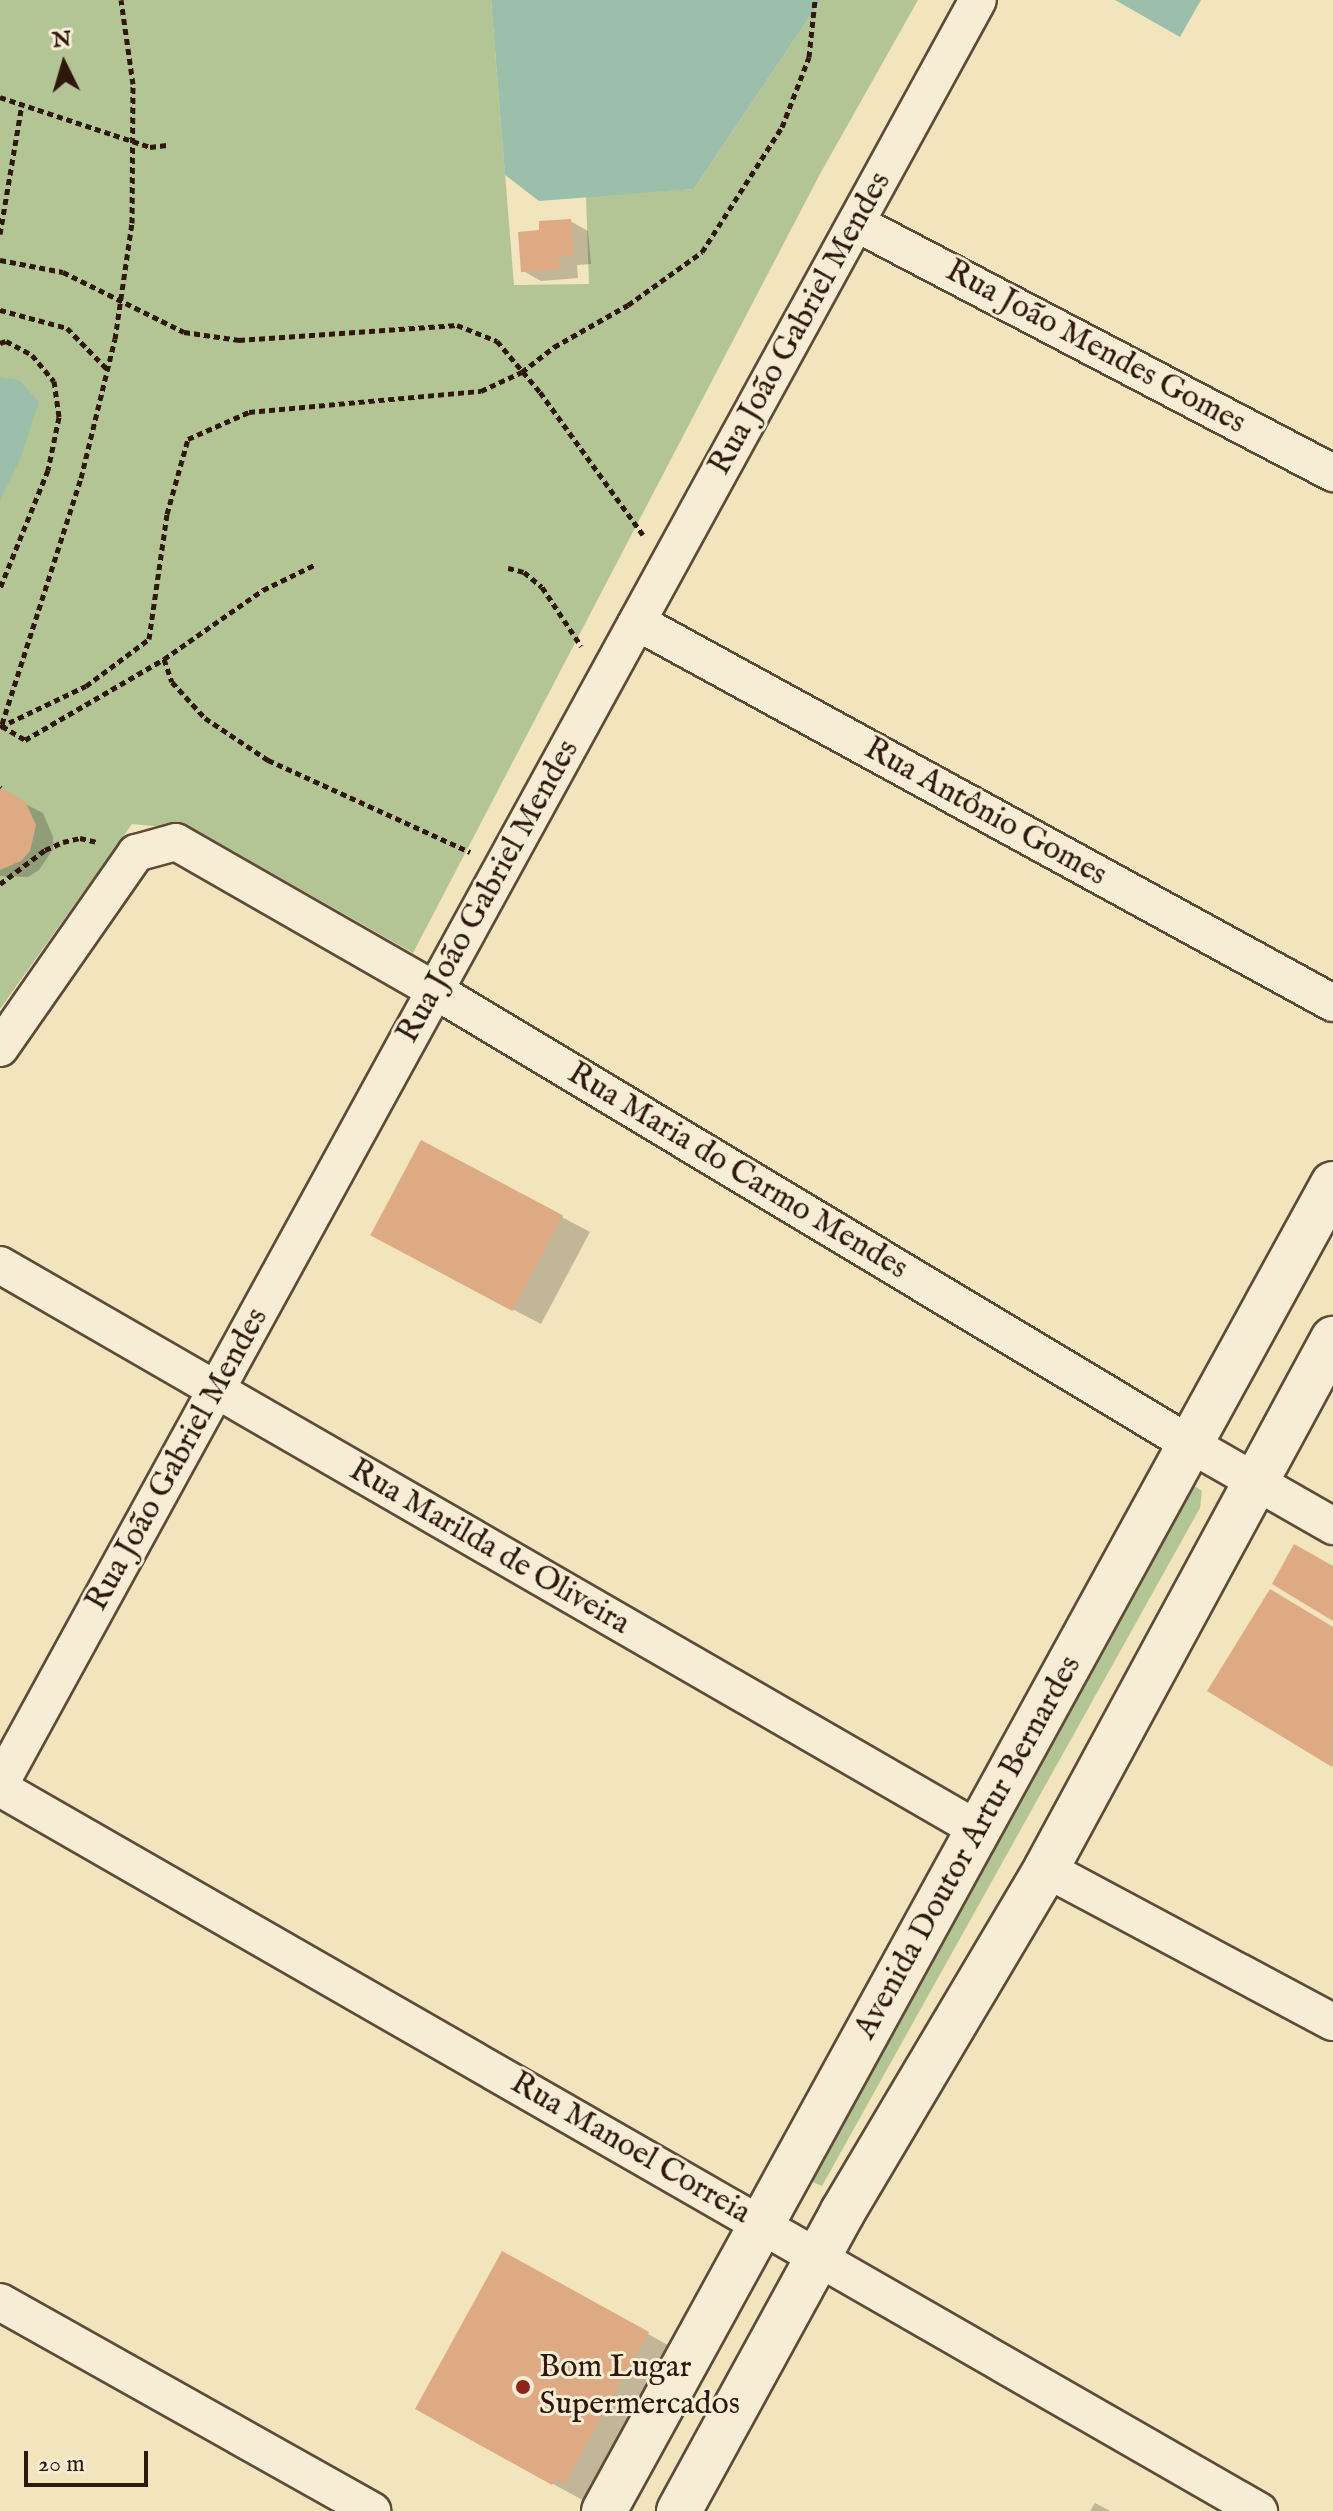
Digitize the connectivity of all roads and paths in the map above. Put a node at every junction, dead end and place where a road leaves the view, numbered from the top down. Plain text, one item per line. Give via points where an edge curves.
1 (121, 0) edge
2 (815, 0) edge
3 (978, 0) edge
4 (0, 97) edge
5 (22, 104) junction
6 (133, 142) junction
7 (167, 145) dead end
8 (856, 223) junction
9 (0, 234) edge
10 (0, 260) edge
11 (120, 302) junction
12 (0, 310) edge
13 (0, 343) edge
14 (108, 370) junction
15 (522, 372) junction
16 (1333, 473) edge
17 (314, 565) dead end
18 (667, 567) junction
19 (508, 568) dead end
20 (0, 588) edge
21 (637, 622) junction
22 (164, 659) junction
23 (605, 680) junction
24 (0, 727) edge
25 (136, 853) junction
26 (504, 866) junction
27 (0, 884) edge
28 (436, 991) junction
29 (1333, 1003) edge
30 (0, 1048) edge
31 (1333, 1184) edge
32 (0, 1265) edge
33 (1333, 1339) edge
34 (217, 1390) junction
35 (1190, 1444) junction
36 (1255, 1479) junction
37 (1333, 1526) edge
38 (0, 1786) edge
39 (979, 1830) junction
40 (1046, 1869) junction
41 (1333, 2022) edge
42 (762, 2225) junction
43 (817, 2257) junction
44 (0, 2302) edge
45 (372, 2511) edge
46 (604, 2511) edge
47 (679, 2511) edge
48 (1259, 2511) edge

1 - 6 path via 133,84
2 - 15 path via 809,57 782,127 702,252
3 - 8 street, Rua João Gabriel Mendes
4 - 5 path
5 - 6 path
5 - 9 path
6 - 7 path
6 - 11 path via 132,223
8 - 16 street, Rua João Mendes Gomes
8 - 18 street, Rua João Gabriel Mendes
10 - 11 path via 63,272
11 - 14 path
11 - 15 path via 184,332 239,340 457,325 497,341
12 - 14 path via 67,328
13 - 20 path via 32,355 54,381 59,417 48,470
14 - 24 path via 81,478
15 - 18 path
15 - 24 path via 481,391 249,412 188,439 167,514 149,639 86,686
17 - 22 path via 263,590
18 - 21 street, Rua João Gabriel Mendes
19 - 23 path via 524,572 542,587
21 - 23 street, Rua João Gabriel Mendes
21 - 29 street, Rua Antônio Gomes
22 - 24 path via 25,740
22 - 26 path via 172,682 205,718 268,760
23 - 26 street, Rua João Gabriel Mendes
25 - 27 path via 80,838 45,850
25 - 28 street, Rua Maria do Carmo Mendes via 176,842
25 - 30 street
26 - 28 street, Rua João Gabriel Mendes
28 - 34 street, Rua João Gabriel Mendes
28 - 35 street, Rua Maria do Carmo Mendes
31 - 35 main road, Avenida Doutor Artur Bernardes
32 - 34 street, Rua Marilda de Oliveira
33 - 36 main road
34 - 38 street, Rua João Gabriel Mendes
34 - 39 street, Rua Marilda de Oliveira
35 - 36 street, Rua Maria do Carmo Mendes
35 - 39 main road, Avenida Doutor Artur Bernardes
36 - 37 street, Rua Maria do Carmo Mendes
36 - 40 main road
38 - 42 street, Rua Manoel Correia
39 - 42 main road, Avenida Doutor Artur Bernardes
40 - 41 street
40 - 43 main road
42 - 43 street, Rua Manoel Correia
42 - 46 main road, Avenida Doutor Artur Bernardes
43 - 47 main road
43 - 48 street, Rua Manoel Correia
44 - 45 street

